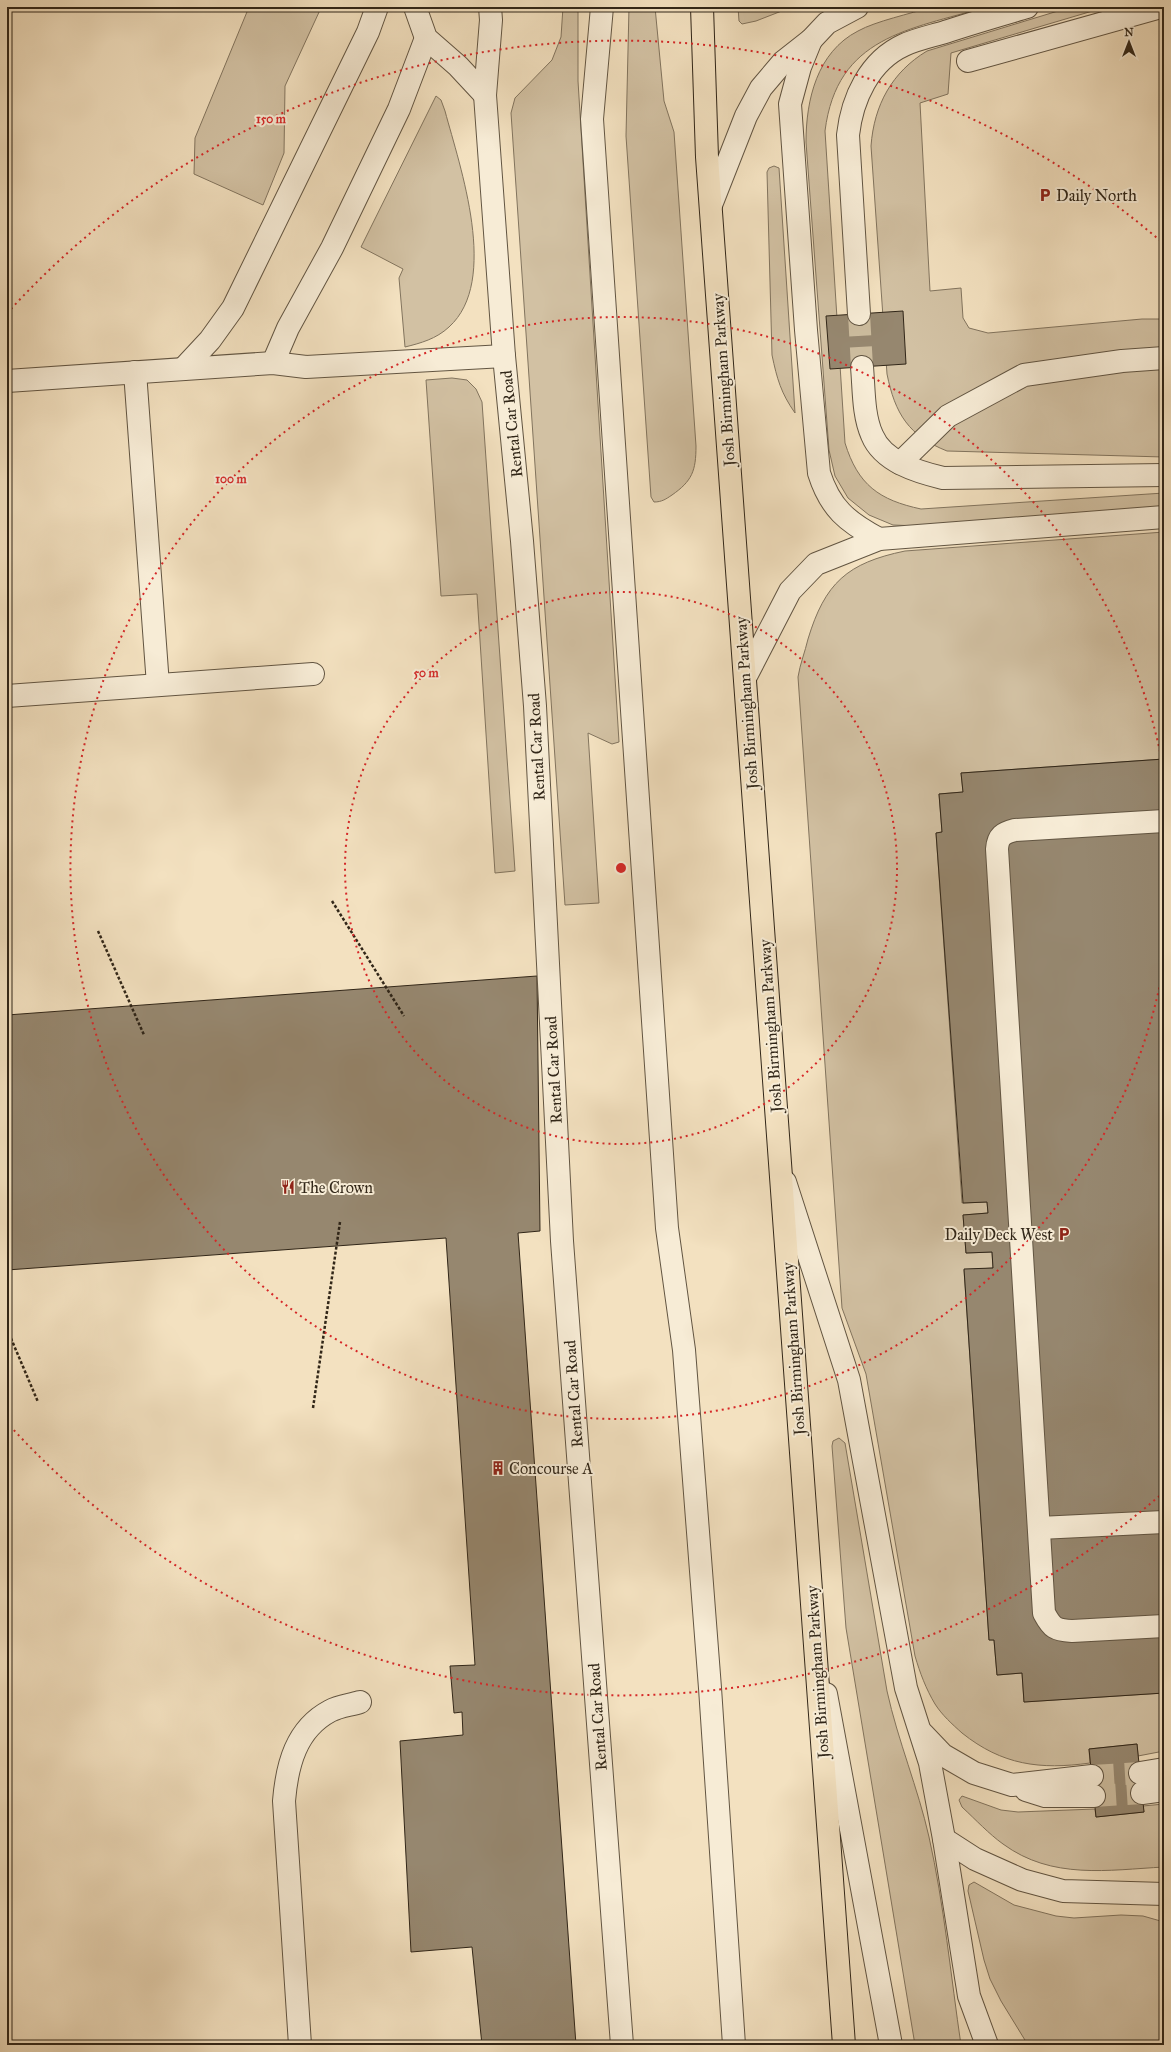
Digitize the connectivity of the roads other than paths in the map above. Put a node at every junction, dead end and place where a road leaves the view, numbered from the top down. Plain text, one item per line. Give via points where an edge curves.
1 (378, 7) edge
2 (415, 7) edge
3 (490, 7) edge
4 (602, 7) edge
5 (702, 7) edge
6 (857, 7) edge
7 (1027, 7) edge
8 (1160, 7) edge
9 (426, 38) junction
10 (811, 40) junction
11 (968, 60) dead end
12 (485, 95) junction
13 (711, 205) junction
14 (859, 314) tunnel mouth
15 (504, 356) junction
16 (1164, 358) edge
17 (273, 363) junction
18 (862, 368) tunnel mouth
19 (183, 369) junction
20 (135, 372) junction
21 (7, 381) edge
22 (900, 463) junction
23 (1164, 475) edge
24 (1164, 517) edge
25 (879, 539) junction
26 (313, 674) dead end
27 (745, 678) junction
28 (158, 685) junction
29 (7, 696) edge
30 (1164, 821) edge
31 (780, 1165) junction
32 (1164, 1522) edge
33 (1039, 1528) junction
34 (813, 1622) junction
35 (1164, 1626) edge
36 (360, 1702) dead end
37 (920, 1732) junction
38 (1164, 1769) edge
39 (1093, 1786) tunnel mouth
40 (1164, 1790) edge
41 (944, 1839) junction
42 (1164, 1894) edge
43 (300, 2045) edge
44 (622, 2045) edge
45 (734, 2045) edge
46 (844, 2045) edge
47 (891, 2045) edge
48 (987, 2045) edge

1 - 19 lane via 233,308 210,340
2 - 9 lane
3 - 12 lane, Rental Car Road
4 - 45 lane via 592,119 667,1220 684,1358 711,1696
5 - 13 main road, Josh Birmingham Parkway
6 - 10 lane via 827,23
7 - 14 lane via 903,45 885,58 868,76 857,95 850,116 848,134
8 - 11 lane
9 - 12 lane via 458,66
9 - 17 lane via 399,109 332,248 288,328
10 - 13 lane via 783,62 761,88 746,116
10 - 25 lane via 800,67 790,104 818,473 823,487 837,509 854,526
12 - 15 lane, Rental Car Road
13 - 27 main road, Josh Birmingham Parkway
15 - 17 lane via 306,368
15 - 44 lane, Rental Car Road via 522,540 534,706 562,1241
16 - 22 lane via 1122,361 1024,375 948,416
17 - 19 lane
18 - 22 lane via 867,416 872,435 884,452
19 - 20 lane
20 - 21 lane
20 - 28 lane
22 - 23 lane via 922,473 943,478
24 - 25 lane
25 - 27 lane via 816,564 790,591
26 - 28 lane
27 - 31 main road, Josh Birmingham Parkway
28 - 29 lane
30 - 33 lane via 1015,830 1004,833 998,840
31 - 34 main road, Josh Birmingham Parkway
31 - 37 lane via 849,1380 906,1688
32 - 33 lane
33 - 35 lane via 1044,1613 1057,1630
34 - 46 main road, Josh Birmingham Parkway
34 - 47 lane
36 - 43 lane via 331,1710 313,1724 296,1745 286,1773 284,1801
37 - 39 lane via 943,1755 968,1770 1012,1786
37 - 41 lane via 930,1764
38 - 40 lane via 1141,1783
41 - 42 lane via 975,1859 1015,1877 1063,1891
41 - 48 lane via 969,1996

